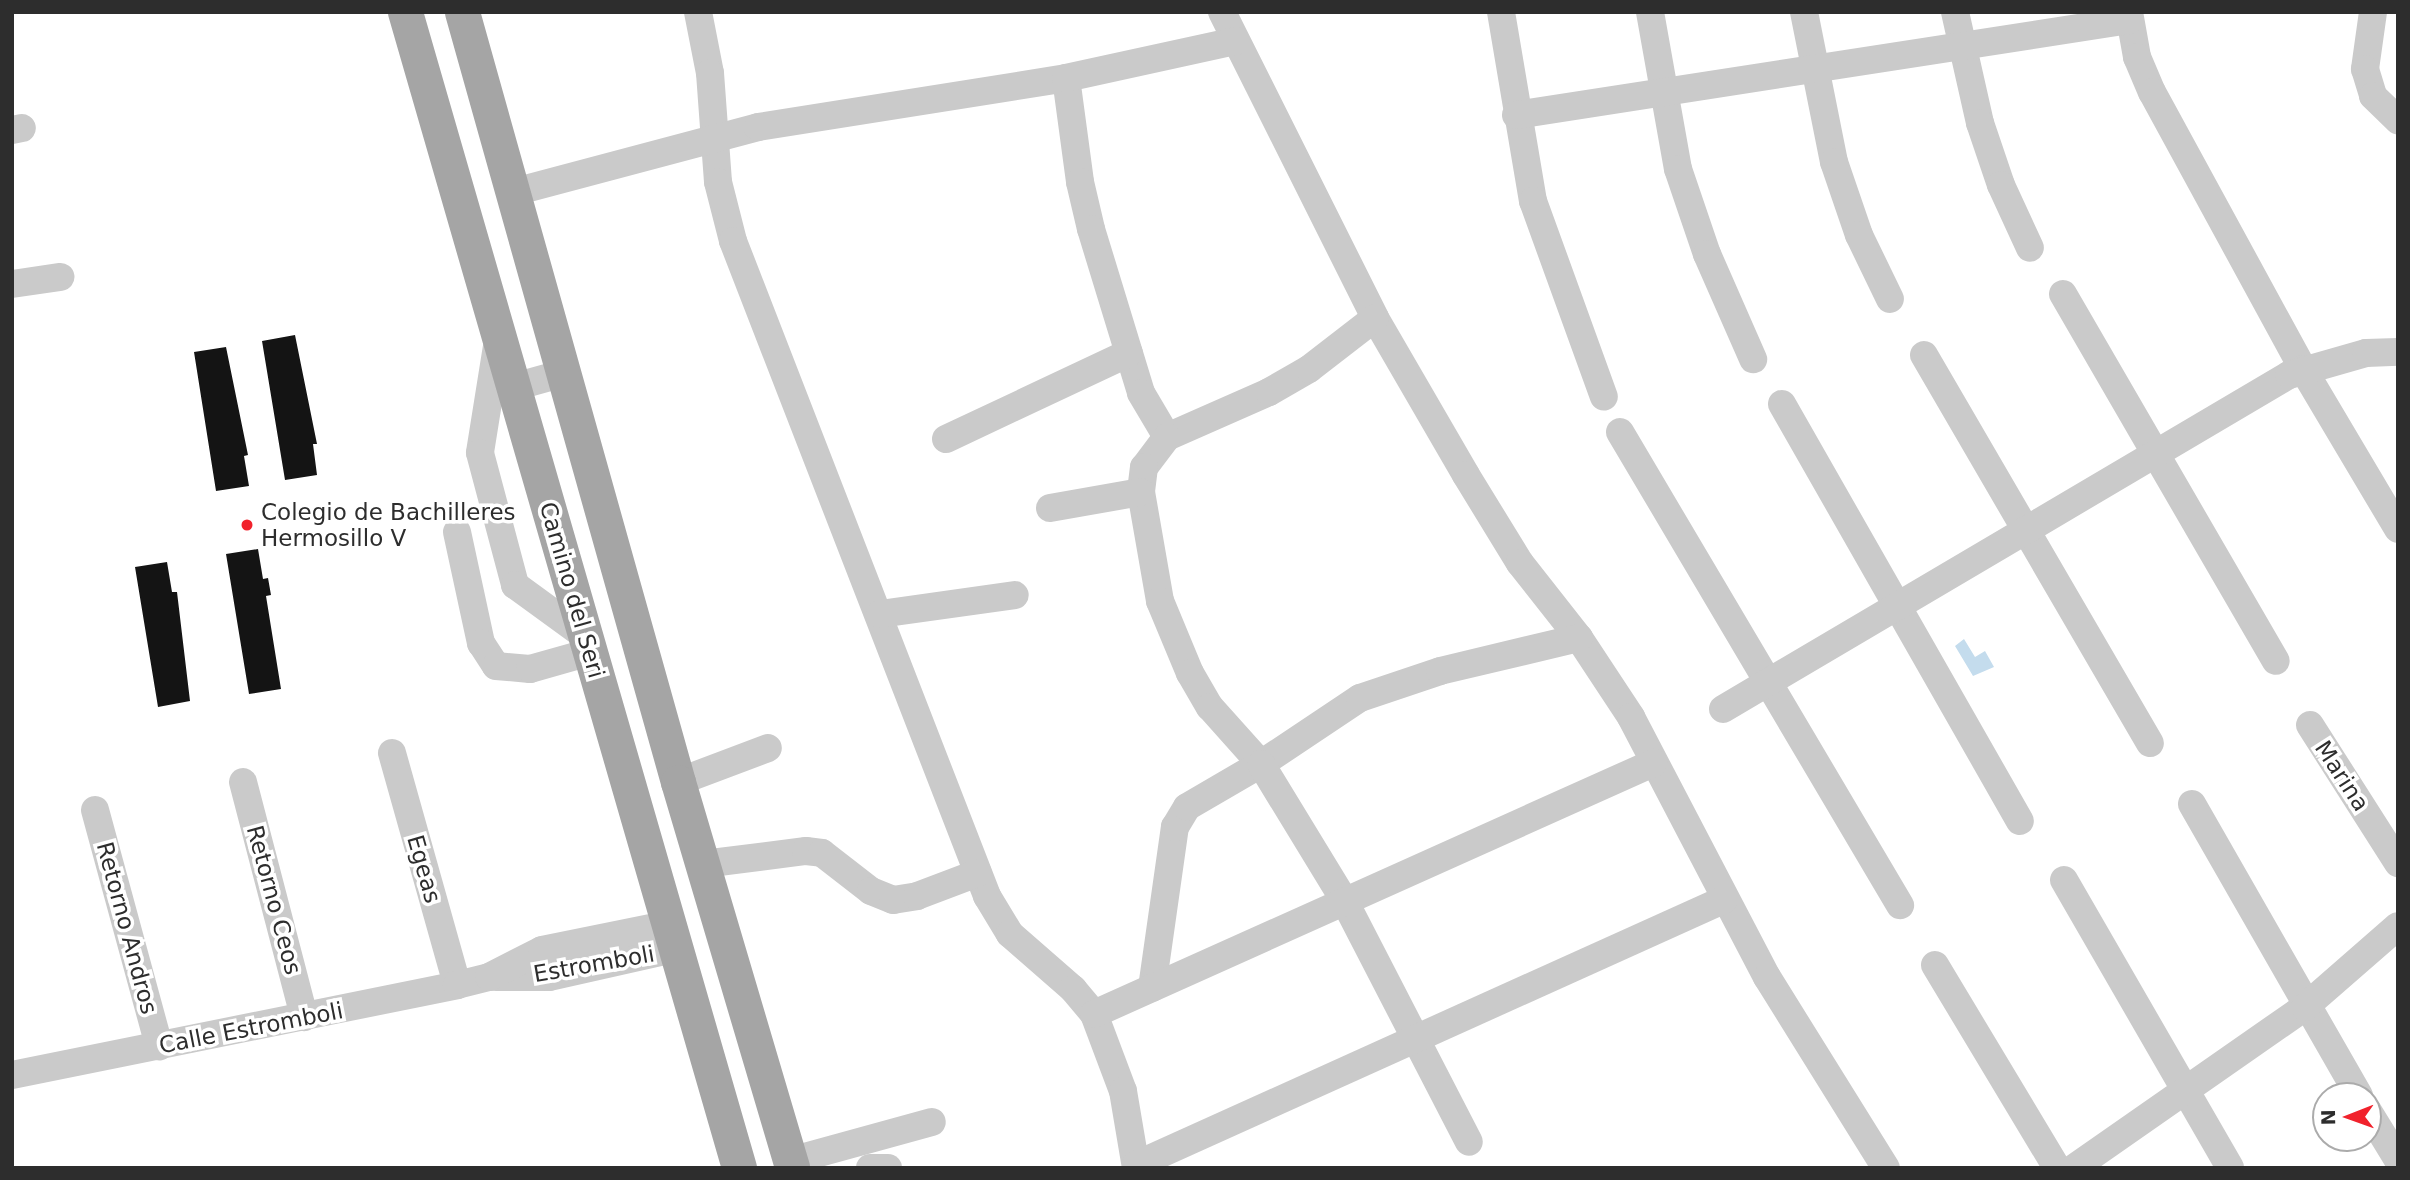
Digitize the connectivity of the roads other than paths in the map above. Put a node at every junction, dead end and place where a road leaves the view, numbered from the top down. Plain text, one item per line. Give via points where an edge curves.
1 (405, 12) edge
2 (462, 12) edge
3 (698, 12) edge
4 (1222, 12) edge
5 (1501, 12) edge
6 (1650, 12) edge
7 (1804, 12) edge
8 (1955, 12) edge
9 (2373, 12) edge
10 (2129, 16) edge
11 (1236, 41) junction
12 (1960, 46) junction
13 (1813, 69) junction
14 (1066, 78) junction
15 (1662, 93) junction
16 (1516, 115) junction
17 (2398, 120) edge
18 (713, 141) junction
19 (513, 192) junction
20 (2031, 248) dead end
21 (60, 277) dead end
22 (12, 285) edge
23 (2063, 294) dead end
24 (1890, 299) dead end
25 (1375, 317) junction
26 (499, 338) junction
27 (2398, 352) edge
28 (1129, 353) junction
29 (1924, 355) dead end
30 (1753, 359) dead end
31 (2304, 369) junction
32 (564, 373) junction
33 (514, 387) junction
34 (1604, 397) dead end
35 (1782, 404) dead end
36 (1620, 432) dead end
37 (1167, 438) junction
38 (946, 439) dead end
39 (2155, 452) junction
40 (1141, 492) junction
41 (1050, 508) dead end
42 (2028, 527) junction
43 (2398, 529) edge
44 (457, 532) dead end
45 (1015, 595) dead end
46 (1898, 603) junction
47 (880, 614) junction
48 (1579, 638) junction
49 (588, 644) junction
50 (2276, 661) dead end
51 (1768, 681) junction
52 (1723, 709) dead end
53 (2310, 725) dead end
54 (2150, 743) dead end
55 (768, 748) dead end
56 (392, 753) dead end
57 (1653, 762) junction
58 (1261, 764) junction
59 (243, 782) dead end
60 (678, 782) junction
61 (2192, 804) dead end
62 (95, 810) dead end
63 (2020, 821) dead end
64 (2398, 863) edge
65 (702, 864) junction
66 (978, 873) junction
67 (2064, 880) dead end
68 (1725, 899) junction
69 (1344, 900) junction
70 (1900, 905) dead end
71 (2398, 926) edge
72 (674, 936) junction
73 (542, 950) junction
74 (1935, 965) dead end
75 (489, 977) junction
76 (549, 977) junction
77 (457, 985) junction
78 (1152, 988) junction
79 (2305, 1007) junction
80 (1094, 1014) junction
81 (304, 1017) junction
82 (1420, 1040) junction
83 (159, 1046) junction
84 (13, 1071) edge
85 (2351, 1082) edge
86 (2186, 1094) junction
87 (932, 1122) dead end
88 (2382, 1134) edge
89 (1469, 1142) dead end
90 (2398, 1160) edge
91 (791, 1164) edge
92 (1136, 1166) edge
93 (739, 1168) edge
94 (870, 1168) edge
95 (888, 1168) edge
96 (1886, 1168) edge
97 (2057, 1168) edge
98 (2074, 1168) edge
99 (2230, 1168) edge

1 - 26 main road, Camino del Seri
2 - 19 main road
3 - 18 street via 710,73
4 - 11 street
5 - 16 street
6 - 15 street
7 - 13 street
8 - 12 street
9 - 17 street via 2365,69 2373,96
10 - 12 street
10 - 31 street via 2137,57 2151,92
11 - 14 street
11 - 25 street
12 - 13 street
12 - 20 street via 1997,173
13 - 15 street
13 - 24 street via 1834,162 1859,235
14 - 18 street via 795,120
14 - 28 street via 1080,182
15 - 16 street
15 - 30 street via 1678,169 1702,242
16 - 34 street via 1533,201
18 - 19 street
18 - 47 street via 733,241
19 - 32 main road
21 - 22 street
23 - 39 street
25 - 37 street via 1309,369
25 - 48 street via 1494,524
26 - 33 main road, Camino del Seri
26 - 49 street via 480,453 514,585
27 - 31 street via 2366,353
28 - 37 street via 1146,405
28 - 38 street
29 - 42 street
31 - 39 street
31 - 43 street
32 - 33 street
32 - 60 main road
33 - 49 main road, Camino del Seri
35 - 46 street
36 - 51 street
37 - 40 street via 1144,467
39 - 42 street
39 - 50 street
40 - 41 street
40 - 58 street via 1155,584 1190,673 1210,707
42 - 46 street
42 - 54 street
44 - 49 street via 481,643 496,666 530,669
45 - 47 street
46 - 51 street
46 - 63 street
47 - 66 street
48 - 57 street via 1631,717
48 - 58 street via 1440,671 1360,698
49 - 72 main road, Camino del Seri
51 - 52 street
51 - 70 street
53 - 64 street, Marina
55 - 60 street
56 - 77 street, Egeas
57 - 68 street
57 - 69 street
58 - 69 street
58 - 78 street via 1187,807 1175,828
59 - 81 street, Retorno Ceos
60 - 65 main road
61 - 79 street
62 - 83 street, Retorno Andros
65 - 66 street via 822,853 871,891 893,900 917,897
65 - 91 main road
66 - 80 street via 997,916
67 - 86 street
68 - 82 street
68 - 96 street
69 - 78 street
69 - 82 street
71 - 79 street
72 - 73 street, Estromboli
72 - 76 street, Estromboli
72 - 93 main road, Camino del Seri
73 - 75 street, Estromboli
73 - 76 street
74 - 97 street
75 - 76 street, Estromboli
75 - 77 street, Calle Estromboli
77 - 81 street, Calle Estromboli
78 - 80 street
79 - 85 street
79 - 86 street
80 - 92 street via 1123,1091
81 - 83 street, Calle Estromboli
82 - 89 street
82 - 92 street
83 - 84 street, Calle Estromboli
86 - 98 street
86 - 99 street
87 - 91 street
88 - 90 street
94 - 95 street

